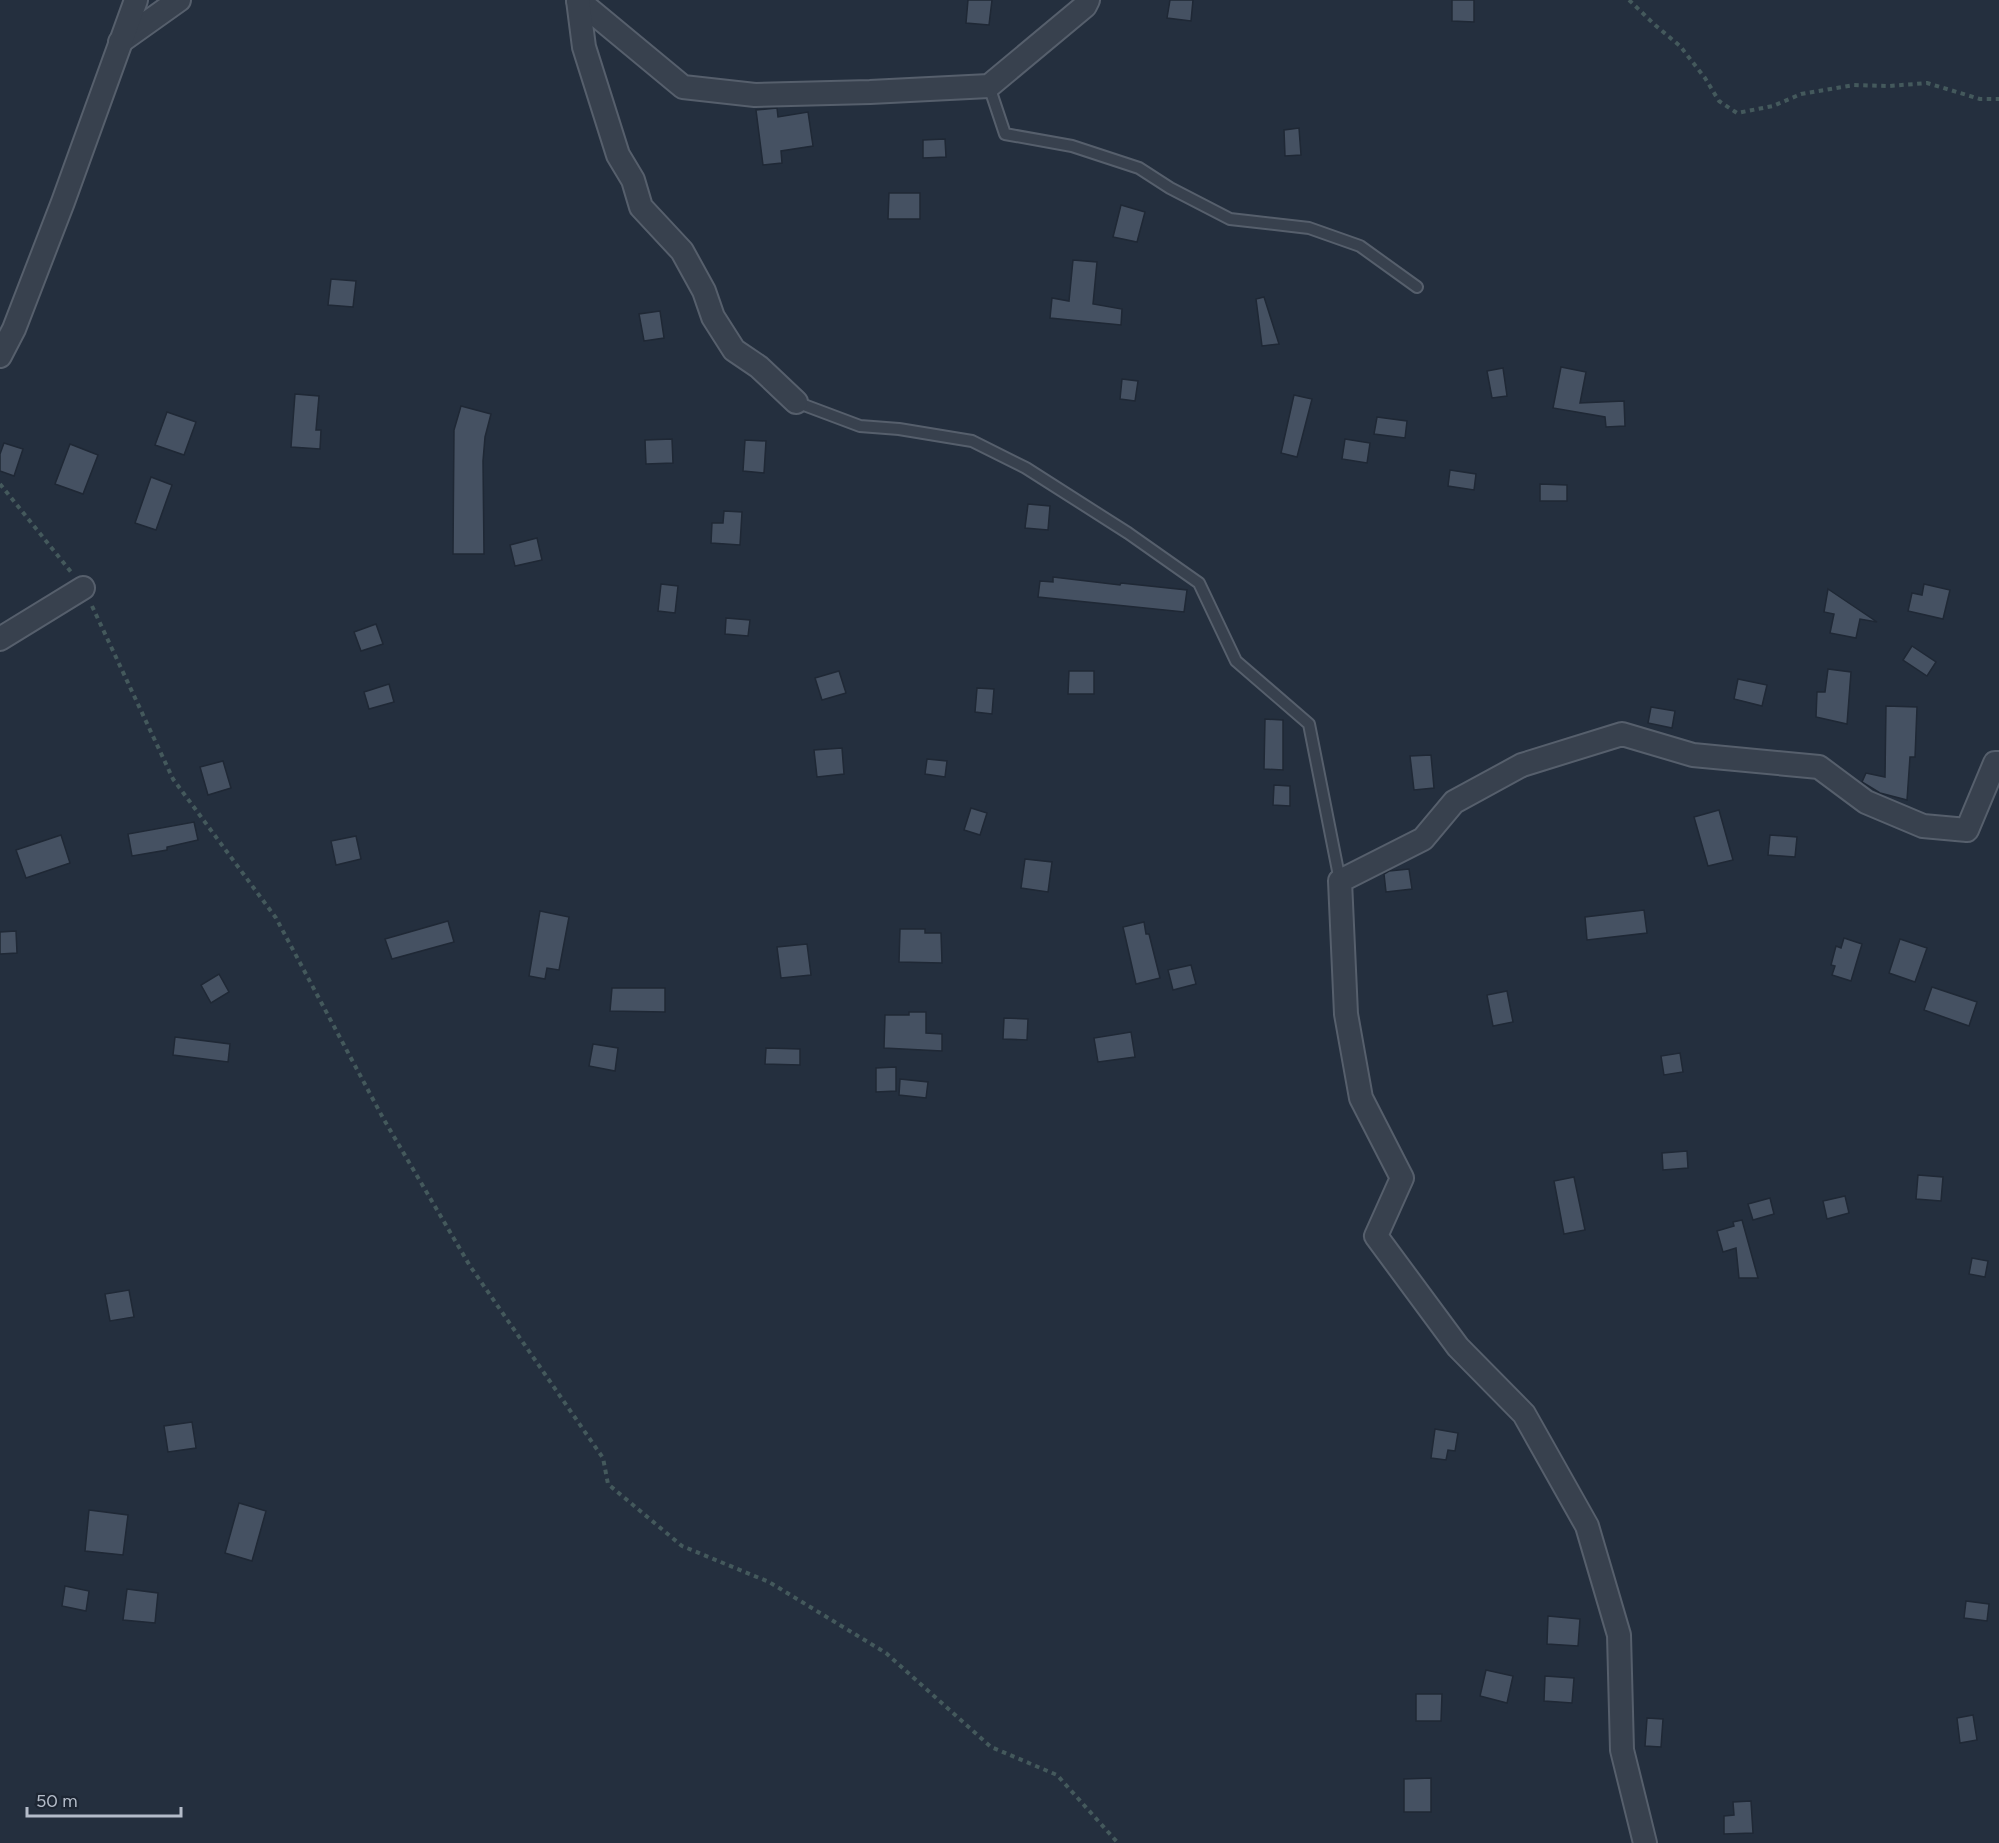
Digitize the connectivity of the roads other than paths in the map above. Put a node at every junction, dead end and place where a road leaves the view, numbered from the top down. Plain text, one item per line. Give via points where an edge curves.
1 (136, 0) edge
2 (179, 0) edge
3 (578, 0) edge
4 (1088, 0) edge
5 (120, 42) junction
6 (989, 86) junction
7 (1416, 287) dead end
8 (0, 356) edge
9 (796, 402) joint
10 (83, 588) road end
11 (0, 639) edge
12 (1999, 763) edge
13 (1340, 881) junction
14 (1645, 1843) edge

1 - 5 street
2 - 5 street
3 - 6 street via 683,87 756,94
3 - 9 street via 584,47 618,154 633,180 641,207 681,251 734,350 759,367
4 - 6 street
5 - 8 street via 63,202
6 - 7 lane via 1005,134 1072,146 1139,168 1230,219 1309,228 1360,246
9 - 13 lane via 860,426 972,441 1026,468 1198,583 1236,661 1309,724
10 - 11 street
12 - 13 street via 1995,763 1967,830 1923,826 1866,802 1819,767 1693,755 1622,734 1522,765 1454,802 1423,839
13 - 14 street via 1346,1014 1361,1098 1402,1178 1376,1236 1458,1347 1524,1414 1587,1526 1619,1635 1622,1750

